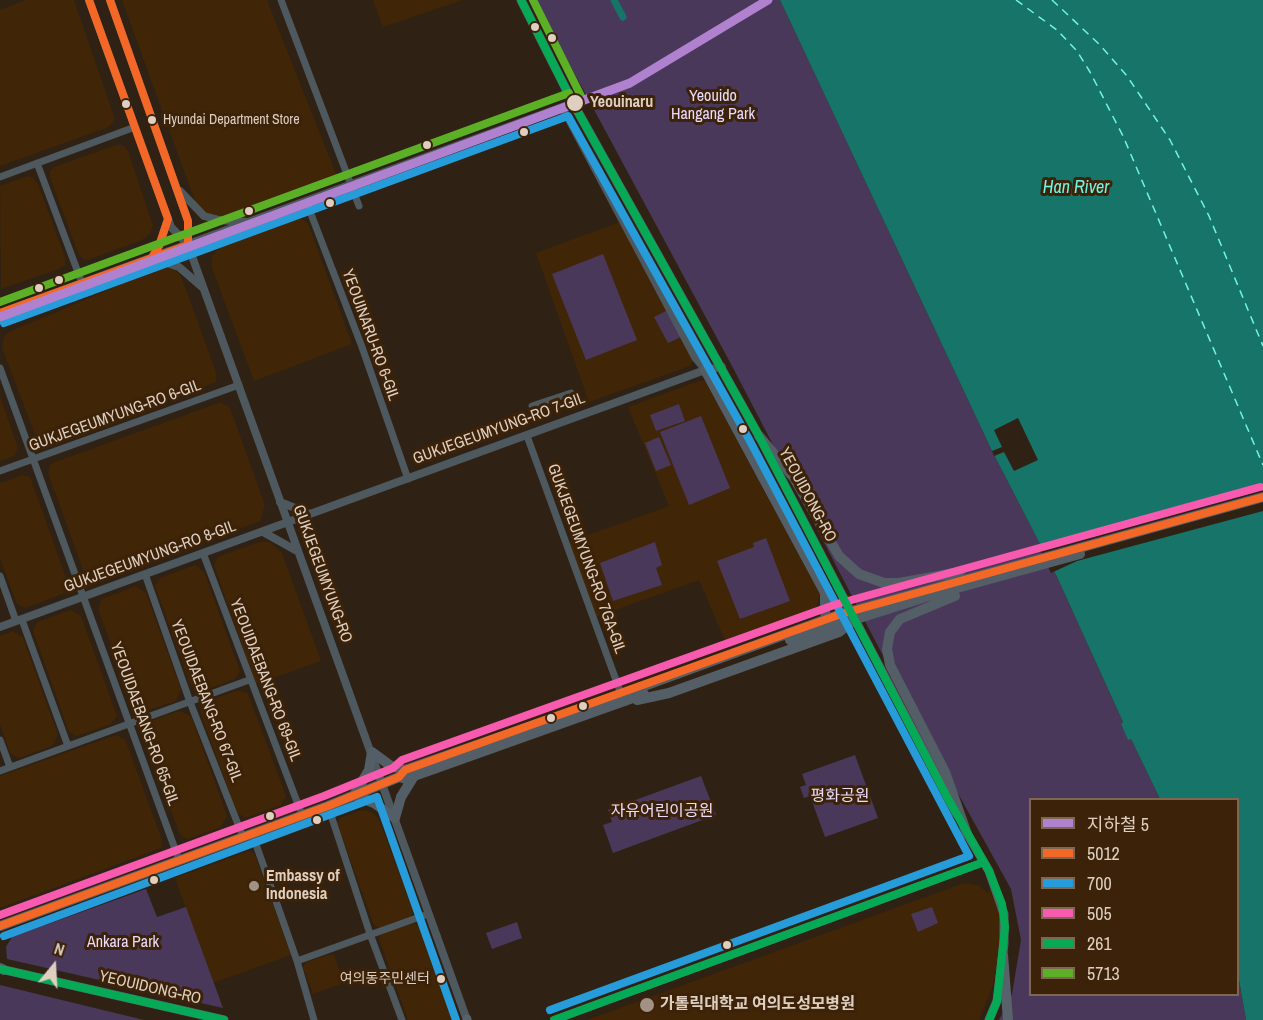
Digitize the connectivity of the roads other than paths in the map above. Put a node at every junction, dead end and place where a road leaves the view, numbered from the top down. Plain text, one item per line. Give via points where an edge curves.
1 (89, 0) edge
2 (110, 0) edge
3 (281, 0) edge
4 (521, 0) edge
5 (573, 103) junction
6 (562, 107) junction
7 (135, 127) junction
8 (38, 163) junction
9 (0, 177) edge
10 (350, 185) junction
11 (177, 188) junction
12 (306, 201) junction
13 (359, 206) dead end
14 (168, 219) junction
15 (248, 222) junction
16 (188, 245) junction
17 (151, 259) junction
18 (82, 283) junction
19 (203, 288) junction
20 (0, 313) edge
21 (722, 367) junction
22 (0, 368) edge
23 (705, 370) junction
24 (239, 385) junction
25 (571, 393) dead end
26 (532, 406) dead end
27 (528, 436) junction
28 (759, 436) junction
29 (33, 459) junction
30 (0, 471) edge
31 (408, 479) junction
32 (1263, 497) edge
33 (280, 502) junction
34 (1263, 504) edge
35 (314, 514) junction
36 (288, 523) junction
37 (263, 531) junction
38 (298, 552) junction
39 (203, 553) junction
40 (1040, 561) junction
41 (145, 574) junction
42 (0, 576) edge
43 (83, 597) junction
44 (849, 604) junction
45 (825, 613) junction
46 (856, 618) junction
47 (19, 620) junction
48 (0, 627) edge
49 (839, 632) junction
50 (864, 633) junction
51 (249, 680) junction
52 (658, 685) junction
53 (620, 691) junction
54 (609, 699) junction
55 (190, 702) junction
56 (621, 702) junction
57 (129, 724) junction
58 (0, 740) edge
59 (68, 746) junction
60 (372, 752) junction
61 (10, 767) junction
62 (0, 771) edge
63 (406, 774) junction
64 (383, 783) junction
65 (354, 795) junction
66 (328, 806) junction
67 (302, 815) junction
68 (395, 818) junction
69 (967, 834) junction
70 (248, 835) junction
71 (178, 860) junction
72 (984, 862) junction
73 (428, 914) junction
74 (3, 923) edge
75 (0, 933) edge
76 (370, 934) junction
77 (1003, 955) junction
78 (297, 961) junction
79 (1, 969) edge
80 (997, 1000) junction
81 (224, 1020) edge
82 (314, 1020) edge
83 (402, 1020) edge
84 (467, 1020) edge
85 (554, 1020) edge
86 (988, 1020) edge
87 (1006, 1020) edge

1 - 7 street, GUKJEGEUMYUNG-RO
2 - 11 street, GUKJEGEUMYUNG-RO
3 - 10 street
4 - 5 main road, YEOUIDONG-RO
5 - 6 street
5 - 21 main road, YEOUIDONG-RO
6 - 10 street
6 - 23 street via 695,358
7 - 8 street
7 - 14 street, GUKJEGEUMYUNG-RO
8 - 9 street
8 - 18 street
10 - 12 street
10 - 13 street
11 - 15 street via 204,216
11 - 16 street, GUKJEGEUMYUNG-RO via 188,221
12 - 15 street
12 - 31 street, YEOUINARU-RO 6-GIL
14 - 16 street, GUKJEGEUMYUNG-RO
14 - 17 street
15 - 16 street
16 - 17 street
16 - 19 street, GUKJEGEUMYUNG-RO
17 - 18 street
17 - 19 street via 179,267
18 - 20 street
19 - 24 street, GUKJEGEUMYUNG-RO
21 - 23 street, GUKJEGEUMYUNG-RO 7-GIL
21 - 28 main road, YEOUIDONG-RO
22 - 29 street, YEOUIDAEBANG-RO 65-GIL
23 - 27 street, GUKJEGEUMYUNG-RO 7-GIL
23 - 45 main road via 825,593
24 - 29 street, GUKJEGEUMYUNG-RO 6-GIL
24 - 33 street, GUKJEGEUMYUNG-RO
25 - 26 street
27 - 31 street, GUKJEGEUMYUNG-RO 7-GIL
27 - 53 street, GUKJEGEUMYUNG-RO 7GA-GIL
28 - 40 main road via 794,478 842,560 859,573 891,583 916,582 1020,557
28 - 44 main road, YEOUIDONG-RO
29 - 30 street, GUKJEGEUMYUNG-RO 6-GIL
29 - 43 street, YEOUIDAEBANG-RO 65-GIL
31 - 35 street, GUKJEGEUMYUNG-RO 7-GIL
32 - 40 main road
33 - 35 street via 302,513
33 - 36 street, GUKJEGEUMYUNG-RO
34 - 40 main road
35 - 36 street, GUKJEGEUMYUNG-RO 7-GIL
36 - 37 street, GUKJEGEUMYUNG-RO 8-GIL
36 - 38 street, GUKJEGEUMYUNG-RO
37 - 38 street
37 - 39 street, GUKJEGEUMYUNG-RO 8-GIL
38 - 60 street, GUKJEGEUMYUNG-RO
39 - 41 street, GUKJEGEUMYUNG-RO 8-GIL
39 - 51 street, YEOUIDAEBANG-RO 69-GIL
40 - 52 main road via 836,624
40 - 69 main road via 1010,580 950,597 900,619 888,640 888,658 937,752
41 - 43 street, GUKJEGEUMYUNG-RO 8-GIL
41 - 55 street, YEOUIDAEBANG-RO 67-GIL
42 - 47 street
43 - 47 street, GUKJEGEUMYUNG-RO 8-GIL
43 - 57 street, YEOUIDAEBANG-RO 65-GIL
44 - 45 main road
44 - 46 main road, YEOUIDONG-RO
45 - 53 main road
46 - 49 main road
46 - 50 main road, YEOUIDONG-RO
47 - 48 street, GUKJEGEUMYUNG-RO 8-GIL
47 - 59 street
49 - 50 main road
49 - 56 main road via 669,693
50 - 69 main road, YEOUIDONG-RO
51 - 55 street
51 - 67 street, YEOUIDAEBANG-RO 69-GIL
52 - 54 main road
52 - 56 main road
53 - 54 main road
54 - 63 main road
55 - 57 street
55 - 70 street, YEOUIDAEBANG-RO 67-GIL
56 - 63 main road
57 - 59 street
57 - 71 street, YEOUIDAEBANG-RO 65-GIL
58 - 61 street
59 - 61 street
60 - 63 main road
60 - 64 street, GUKJEGEUMYUNG-RO
60 - 65 main road via 369,770
61 - 62 street
63 - 64 main road
63 - 68 main road
64 - 65 main road
64 - 68 street, GUKJEGEUMYUNG-RO
65 - 66 main road
65 - 68 main road
66 - 67 main road
66 - 76 street
67 - 70 main road
68 - 73 street, GUKJEGEUMYUNG-RO
69 - 72 main road, YEOUIDONG-RO
70 - 71 main road
70 - 78 street, YEOUIDAEBANG-RO 67-GIL
71 - 74 main road
72 - 77 main road, YEOUIDONG-RO via 1002,904
72 - 85 street
73 - 76 street
73 - 84 street, GUKJEGEUMYUNG-RO
74 - 75 main road
76 - 78 street
76 - 83 street
77 - 80 main road, YEOUIDONG-RO
77 - 87 highway
78 - 82 street, YEOUIDAEBANG-RO 67-GIL
79 - 81 main road, YEOUIDONG-RO
80 - 86 main road, YEOUIDONG-RO
80 - 87 highway

